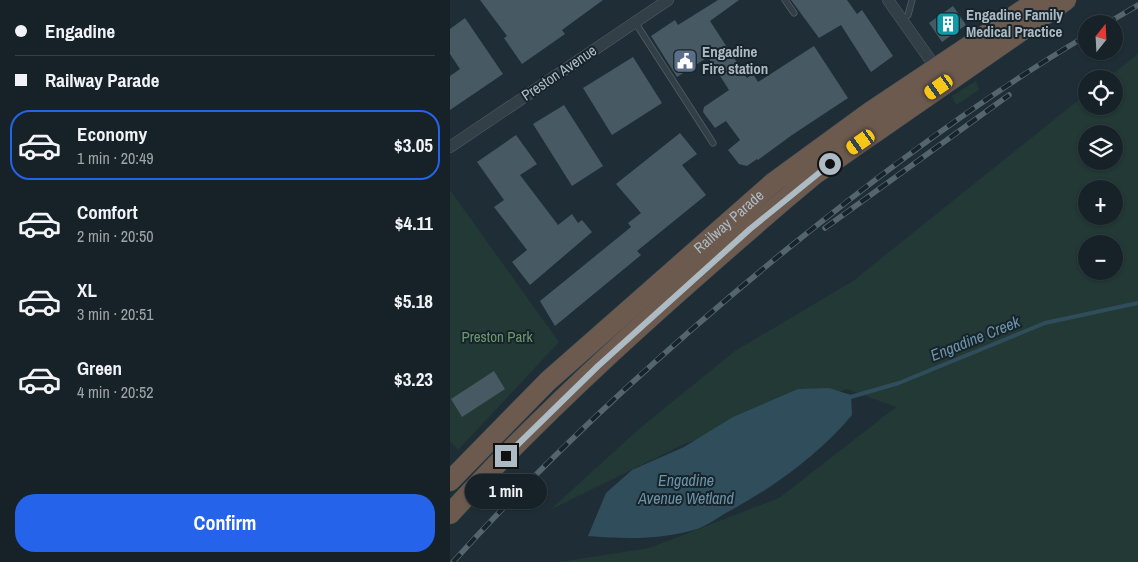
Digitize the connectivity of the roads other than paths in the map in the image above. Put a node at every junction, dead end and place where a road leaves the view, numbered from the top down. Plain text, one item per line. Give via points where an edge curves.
1 (668, 0) edge
2 (785, 0) edge
3 (888, 0) edge
4 (912, 0) edge
5 (1038, 0) edge
6 (1066, 0) edge
7 (794, 13) dead end
8 (908, 15) dead end
9 (635, 22) junction
10 (936, 68) junction
11 (713, 143) dead end
12 (450, 147) edge
13 (452, 475) edge
14 (471, 492) junction
15 (450, 514) edge

1 - 9 street, Preston Avenue
2 - 7 lane
3 - 10 street
4 - 8 lane
5 - 10 highway, Railway Parade
6 - 14 highway, Railway Parade via 823,169 784,200 598,366
9 - 11 lane
9 - 12 street, Preston Avenue
10 - 13 highway, Railway Parade via 813,152 743,208 548,381
13 - 14 street
14 - 15 highway, Railway Parade

